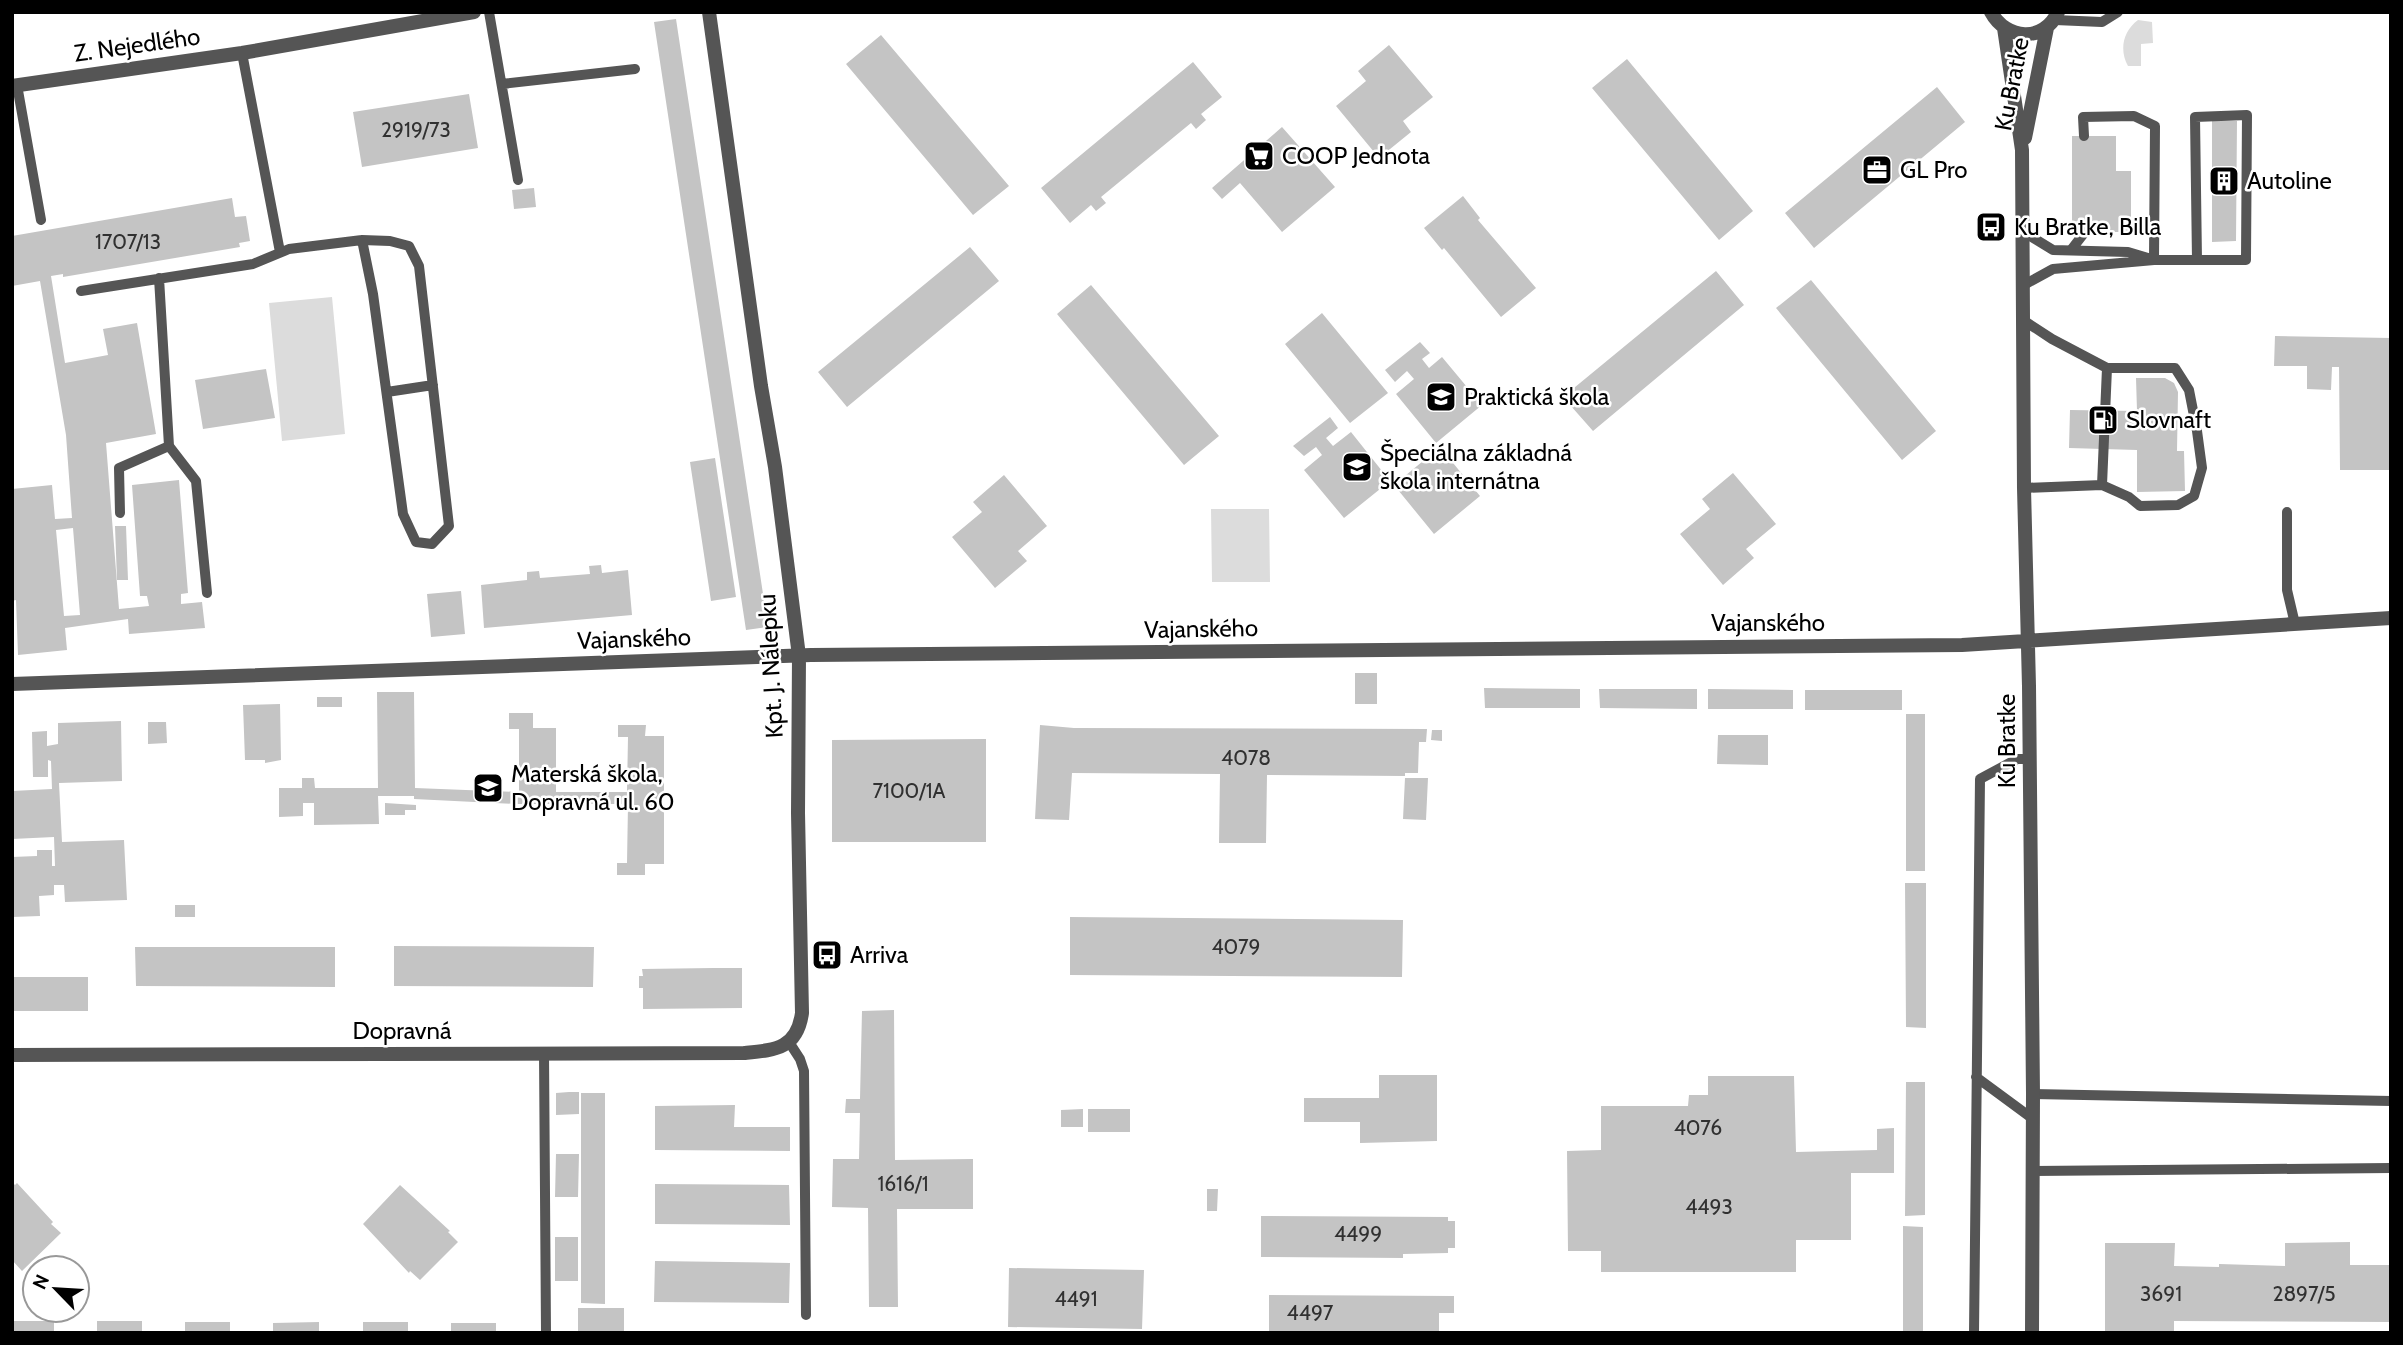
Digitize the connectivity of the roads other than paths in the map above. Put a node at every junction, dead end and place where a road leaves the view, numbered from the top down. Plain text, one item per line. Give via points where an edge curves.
1 (474, 12) edge
2 (489, 12) edge
3 (709, 12) edge
4 (2118, 12) edge
5 (1989, 13) edge
6 (2053, 20) edge
7 (2004, 28) junction
8 (242, 52) junction
9 (635, 69) dead end
10 (502, 84) junction
11 (15, 86) edge
12 (2084, 136) dead end
13 (2022, 150) junction
14 (518, 180) dead end
15 (41, 220) dead end
16 (2022, 231) junction
17 (2085, 232) dead end
18 (362, 240) junction
19 (2071, 250) junction
20 (280, 252) junction
21 (2154, 260) junction
22 (2197, 260) junction
23 (159, 278) junction
24 (2022, 286) junction
25 (81, 290) dead end
26 (2022, 320) junction
27 (2107, 368) junction
28 (433, 385) junction
29 (387, 392) junction
30 (169, 446) junction
31 (2102, 485) junction
32 (2024, 488) junction
33 (2287, 512) dead end
34 (120, 513) dead end
35 (207, 593) dead end
36 (2391, 618) edge
37 (2295, 624) junction
38 (2029, 640) junction
39 (799, 656) junction
40 (12, 684) edge
41 (2030, 759) junction
42 (789, 1042) junction
43 (544, 1053) junction
44 (12, 1055) edge
45 (1976, 1077) junction
46 (2033, 1094) junction
47 (2391, 1101) edge
48 (2033, 1119) junction
49 (2391, 1168) edge
50 (2033, 1171) junction
51 (806, 1315) dead end
52 (546, 1333) edge
53 (1974, 1333) edge
54 (2032, 1333) edge

1 - 8 street, Z. Nejedlého
2 - 10 lane
3 - 39 street, Kpt. J. Nálepku
4 - 6 lane via 2102,22
5 - 7 street
6 - 7 street via 2025,35
6 - 13 street, Ku Bratke
7 - 13 street, Ku Bratke
8 - 11 street, Z. Nejedlého
8 - 20 lane
9 - 10 lane
10 - 14 lane
11 - 15 lane
12 - 21 lane via 2083,117 2134,116 2155,125
13 - 16 street, Ku Bratke
16 - 19 lane via 2053,250
16 - 24 street, Ku Bratke
17 - 19 lane
18 - 20 lane
18 - 28 lane via 409,246 419,266
18 - 29 lane
19 - 21 lane via 2129,252
20 - 23 lane via 253,264
21 - 22 lane
21 - 24 lane via 2053,270
22 - 22 lane via 2246,260 2247,115 2195,117
23 - 25 lane
23 - 30 lane
24 - 26 street, Ku Bratke
26 - 27 lane
26 - 32 street, Ku Bratke
27 - 31 lane
27 - 31 lane via 2175,368 2189,390 2202,468 2194,496 2178,505 2140,506
28 - 29 lane
28 - 29 lane via 449,526 432,544 416,542 403,513
30 - 34 lane via 119,468
30 - 35 lane via 196,481
31 - 32 lane
32 - 38 street, Ku Bratke
33 - 37 lane via 2287,590
36 - 37 street, Vajanského
37 - 38 street, Vajanského
38 - 39 street, Vajanského via 1949,645
38 - 41 street, Ku Bratke
39 - 40 street, Vajanského
39 - 42 street, Kpt. J. Nálepku via 802,1013 800,1027
41 - 45 lane via 2017,759 1980,779
41 - 46 street, Ku Bratke
42 - 43 street, Dopravná via 772,1050 744,1053
42 - 51 lane via 804,1071
43 - 44 street, Dopravná
43 - 52 lane
45 - 48 lane
45 - 53 lane
46 - 47 lane
46 - 48 street, Ku Bratke
48 - 50 street, Ku Bratke
49 - 50 lane
50 - 54 street, Ku Bratke

